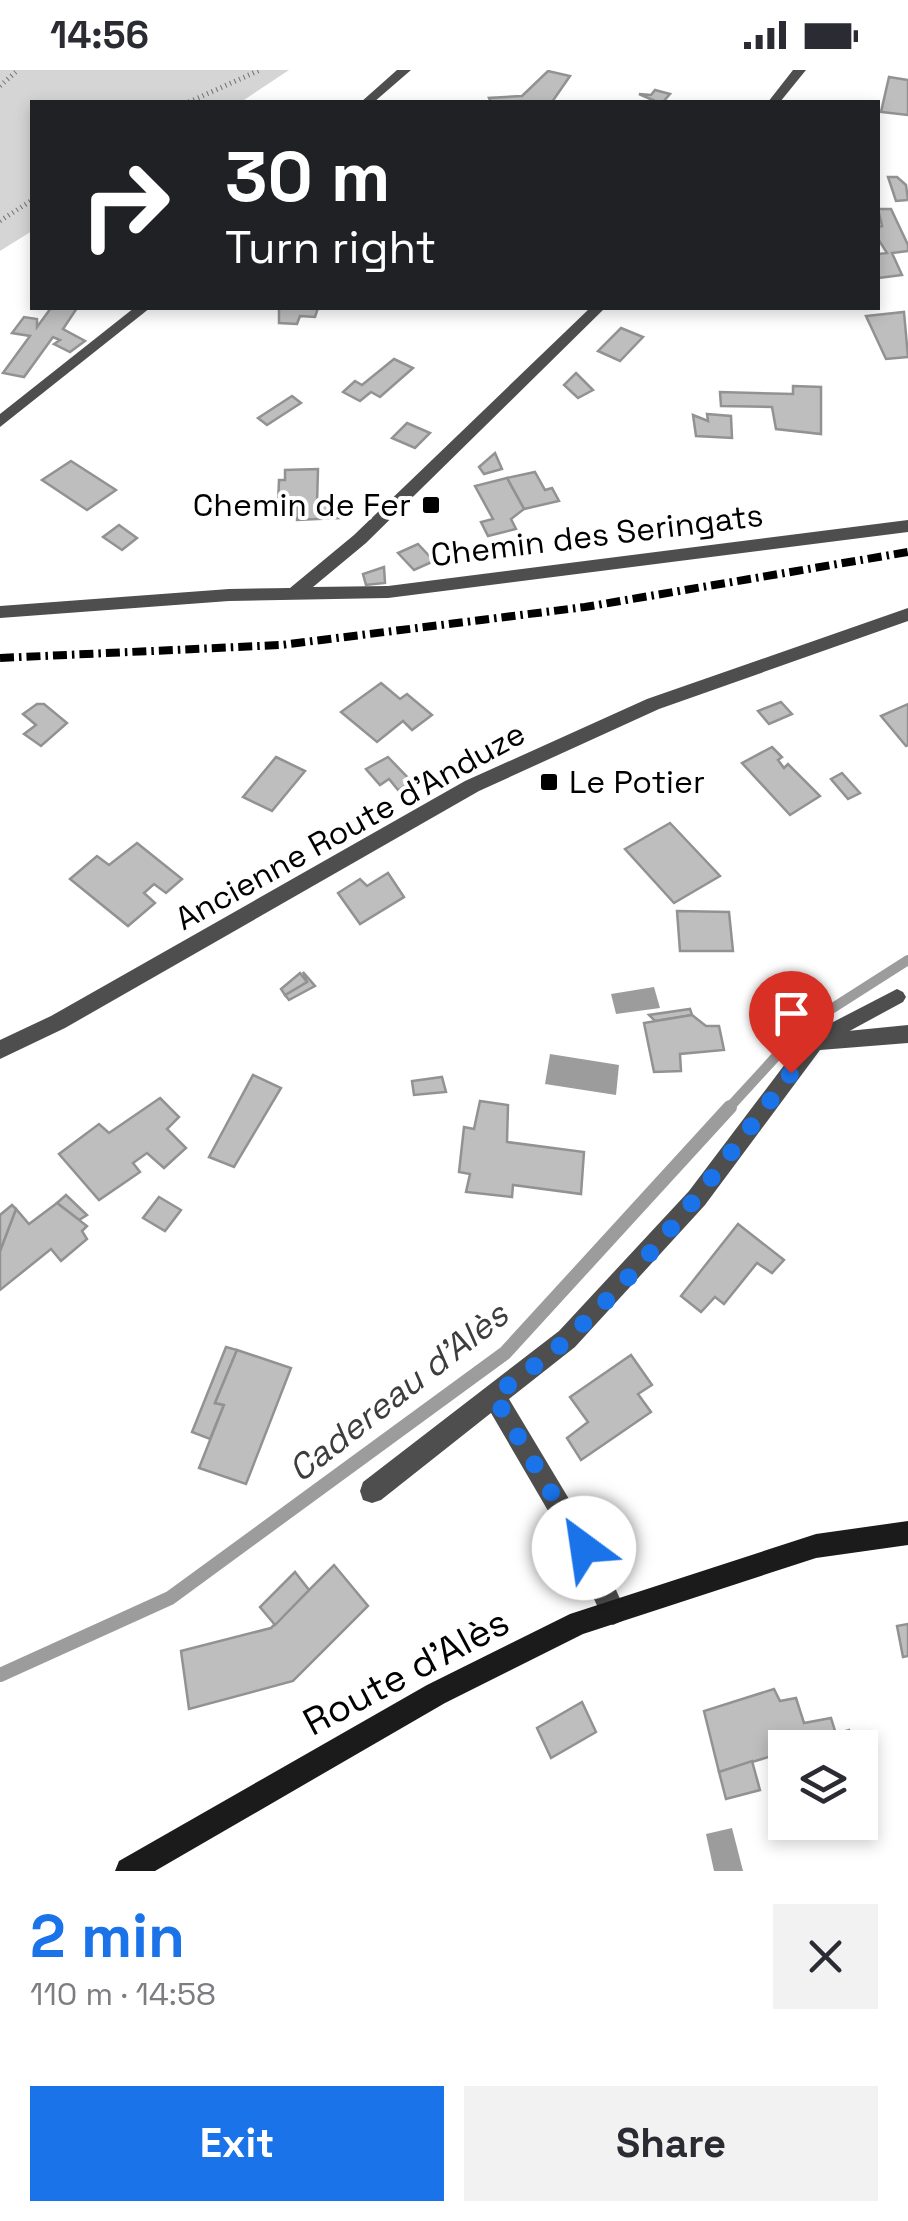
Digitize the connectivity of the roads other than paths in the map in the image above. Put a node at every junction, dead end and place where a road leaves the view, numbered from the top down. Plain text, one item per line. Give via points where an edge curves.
1 (405, 70) edge
2 (800, 70) edge
3 (368, 100) edge
4 (776, 100) edge
5 (141, 310) edge
6 (596, 310) edge
7 (0, 422) edge
8 (908, 526) edge
9 (294, 594) junction
10 (0, 612) edge
11 (908, 614) edge
12 (897, 998) dead end
13 (908, 1034) edge
14 (814, 1041) junction
15 (0, 1050) edge
16 (494, 1396) junction
17 (372, 1491) dead end
18 (908, 1533) edge
19 (613, 1612) junction
20 (129, 1871) edge

1 - 3 street
2 - 4 street
5 - 7 street
6 - 9 street via 360,539
8 - 9 street, Chemin des Seringats via 388,592
9 - 10 street, Chemin des Seringats
11 - 15 street, Ancienne Route d'Anduze via 653,704 472,786
12 - 14 lane
13 - 14 street
14 - 16 street via 697,1198 567,1339
16 - 17 street
16 - 19 street via 584,1548
18 - 19 main road, Route d'Alès via 816,1546
19 - 20 main road, Route d'Alès via 436,1694

